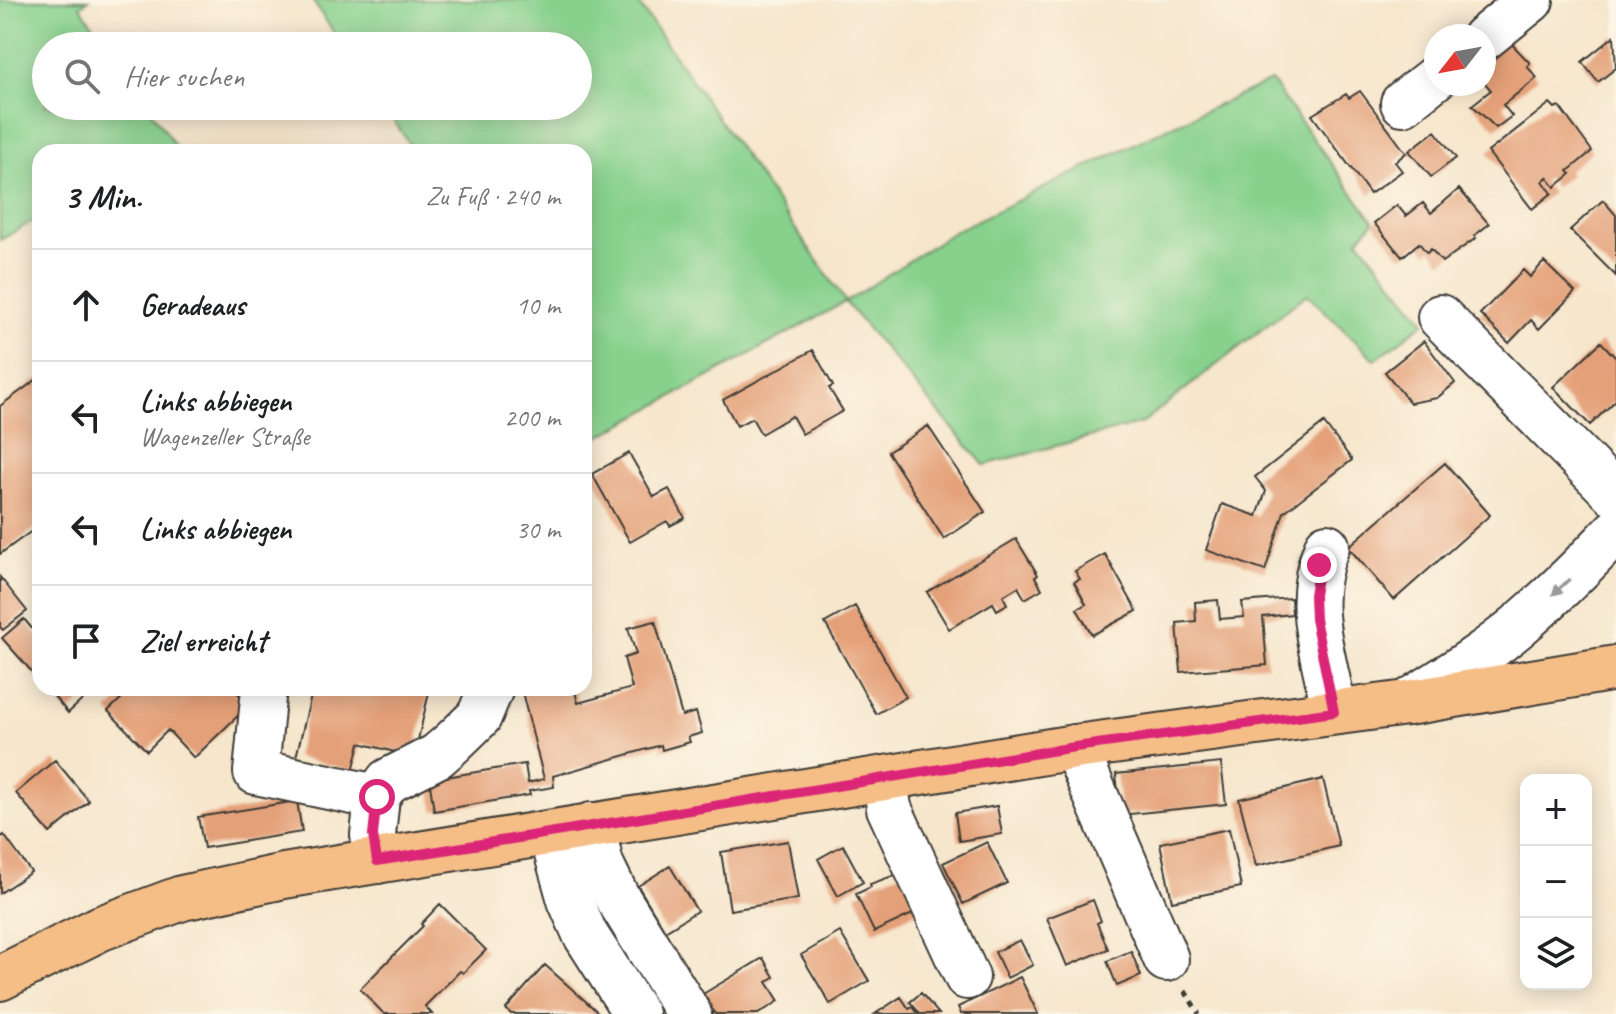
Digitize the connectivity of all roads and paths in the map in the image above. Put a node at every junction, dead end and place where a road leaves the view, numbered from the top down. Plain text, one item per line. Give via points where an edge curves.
1 (1531, 0) edge
2 (1496, 28) edge
3 (1440, 317) dead end
4 (1616, 495) edge
5 (1616, 531) edge
6 (1327, 546) dead end
7 (1616, 668) edge
8 (263, 696) edge
9 (488, 696) edge
10 (1407, 703) junction
11 (1334, 712) junction
12 (1075, 747) junction
13 (885, 778) junction
14 (377, 797) junction
15 (572, 829) junction
16 (377, 861) junction
17 (1166, 959) dead end
18 (967, 977) dead end
19 (0, 978) edge
20 (636, 1014) edge
21 (689, 1014) edge

1 - 2 street
3 - 4 street
5 -> 10 street via 1517,627
6 - 11 street via 1314,595 1315,619
7 - 10 main road
8 - 14 street via 256,772
9 - 14 street via 479,717 451,744 388,781
10 - 11 main road
11 - 12 main road
12 - 13 main road
12 - 17 street
13 - 15 main road
13 - 18 street via 889,808
14 - 16 street
15 - 16 main road
15 - 20 street via 570,900 585,934
15 - 21 street via 601,864
16 - 19 main road via 182,898 101,928

